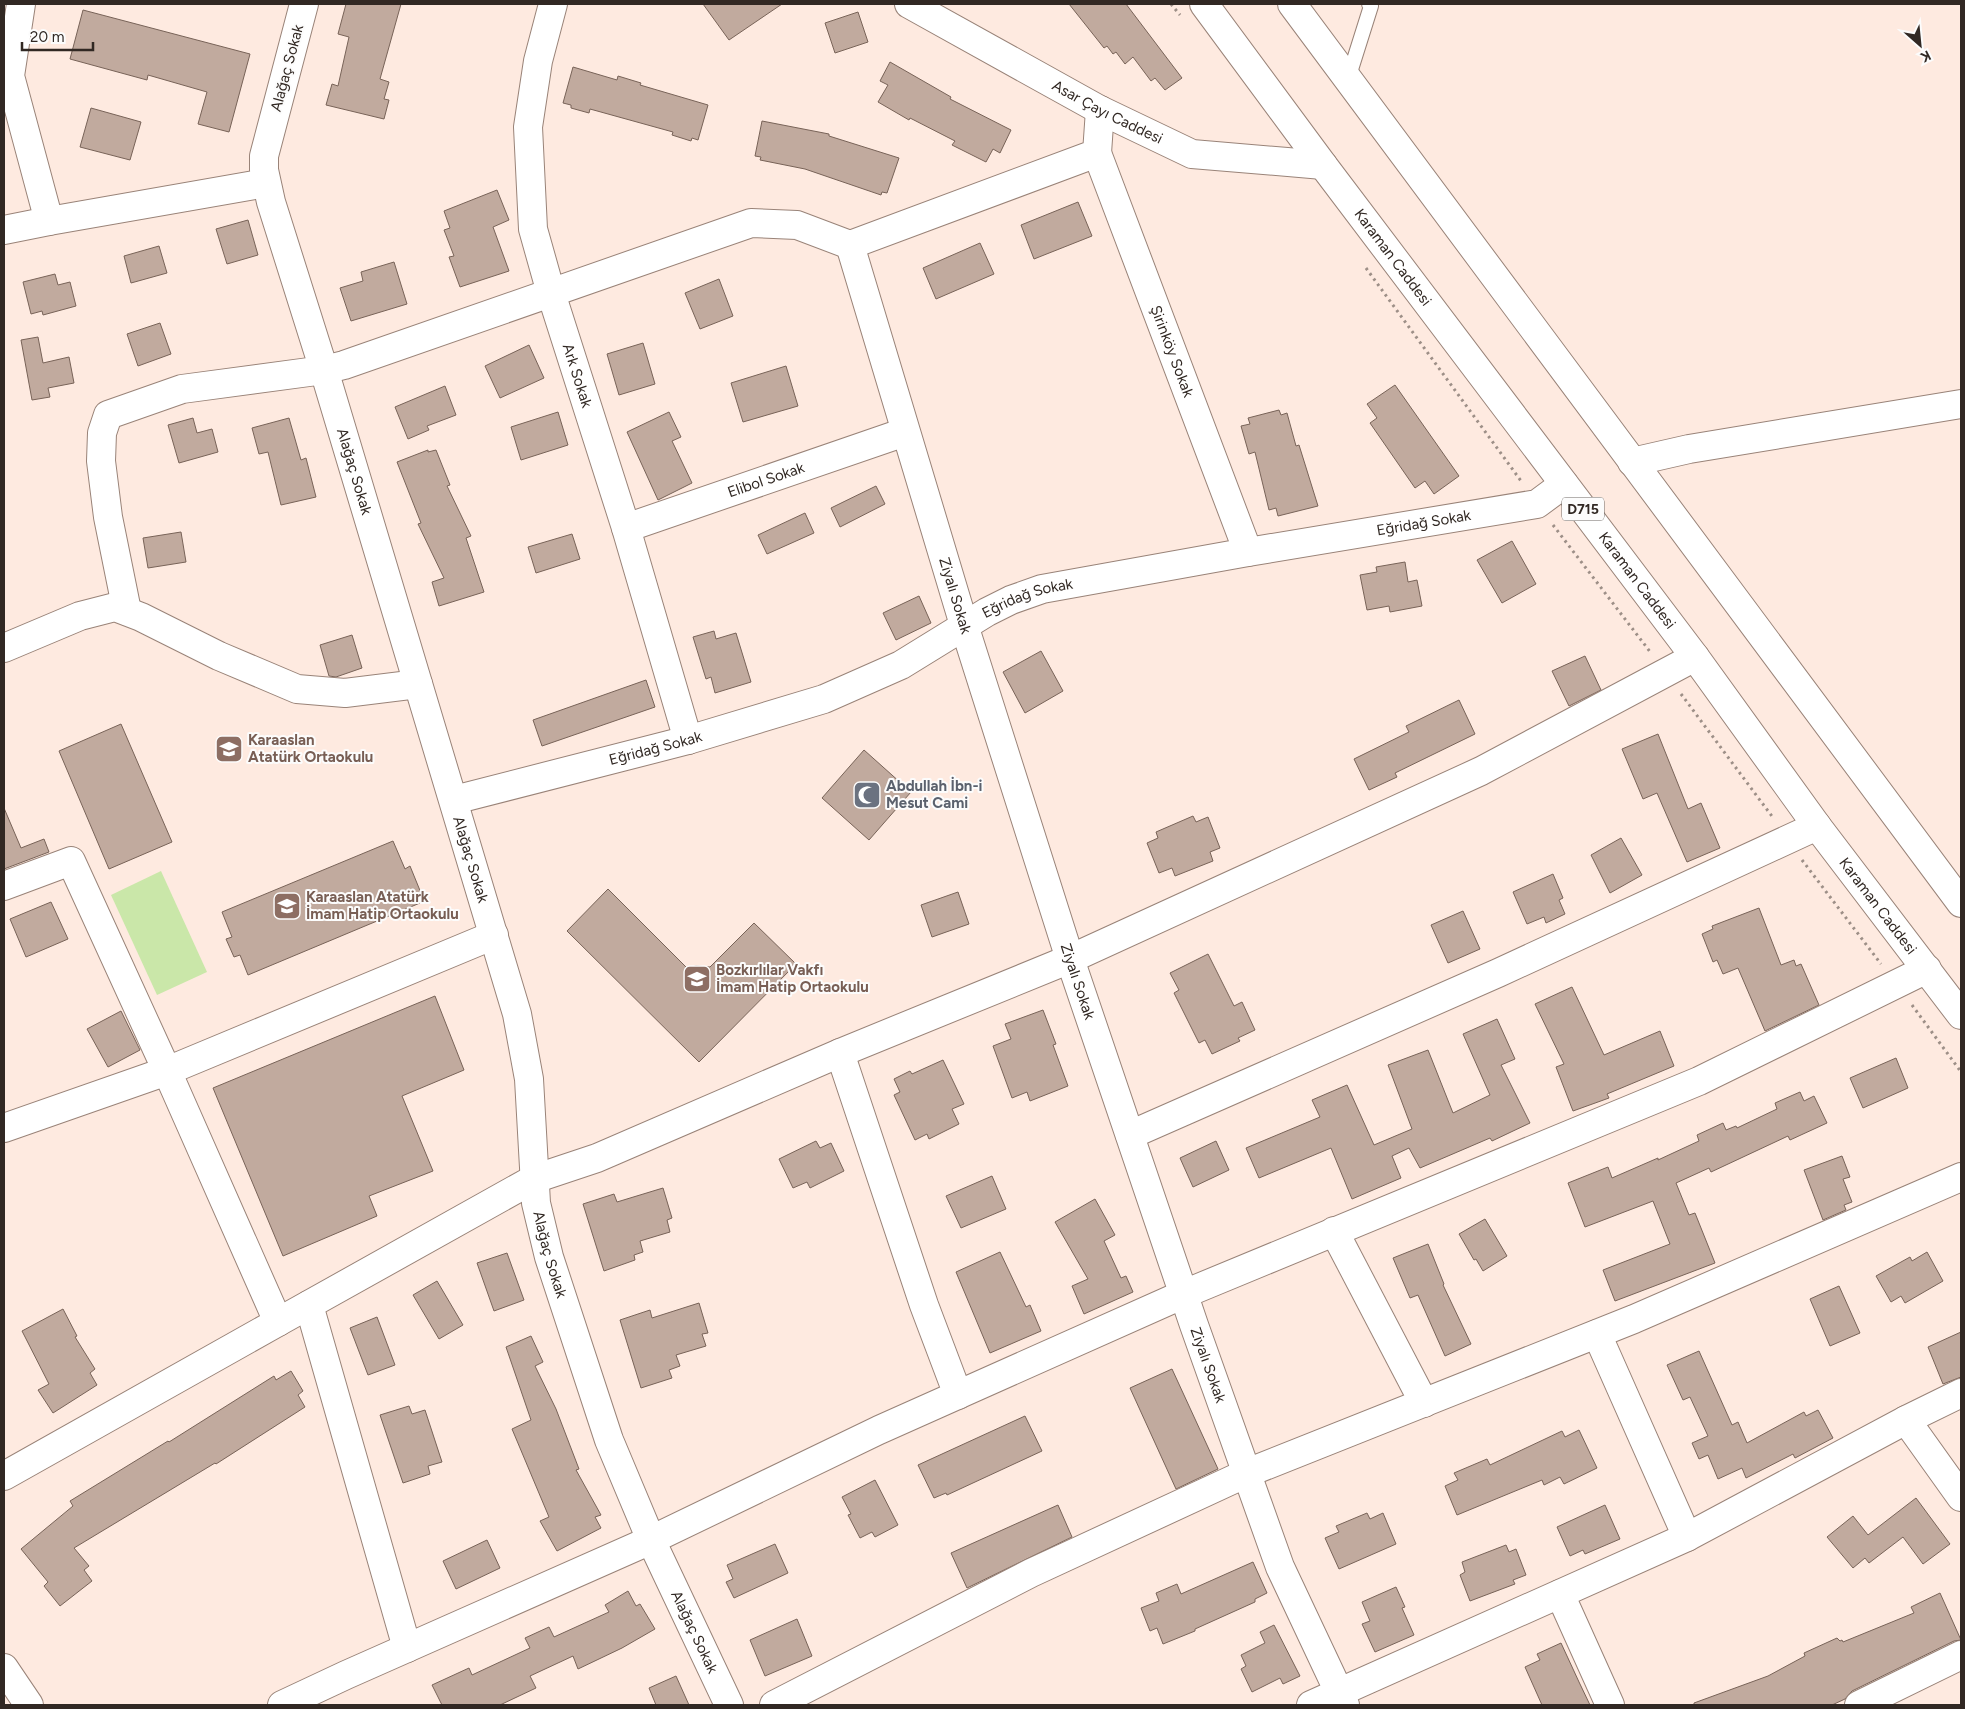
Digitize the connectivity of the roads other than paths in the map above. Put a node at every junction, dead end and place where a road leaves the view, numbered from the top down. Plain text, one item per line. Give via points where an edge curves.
1 (21, 4) edge
2 (304, 4) edge
3 (553, 4) edge
4 (909, 4) edge
5 (1204, 4) edge
6 (1292, 4) edge
7 (1369, 4) edge
8 (1348, 80) junction
9 (1100, 110) junction
10 (1096, 153) junction
11 (1324, 165) junction
12 (266, 183) junction
13 (49, 221) junction
14 (4, 230) edge
15 (850, 245) junction
16 (552, 293) junction
17 (324, 370) junction
18 (1961, 404) edge
19 (905, 432) junction
20 (1632, 462) junction
21 (1564, 484) junction
22 (626, 528) junction
23 (1248, 552) junction
24 (127, 612) junction
25 (964, 626) junction
26 (4, 648) edge
27 (1695, 657) junction
28 (418, 684) junction
29 (688, 740) junction
30 (454, 800) junction
31 (1817, 826) junction
32 (4, 886) edge
33 (1961, 904) edge
34 (494, 935) junction
35 (1070, 959) junction
36 (1927, 969) junction
37 (1961, 1015) edge
38 (840, 1053) junction
39 (167, 1071) junction
40 (4, 1128) edge
41 (1130, 1135) junction
42 (1961, 1177) edge
43 (534, 1179) junction
44 (1334, 1231) junction
45 (1184, 1294) junction
46 (309, 1305) junction
47 (278, 1322) junction
48 (1597, 1334) junction
49 (1961, 1394) edge
50 (958, 1395) junction
51 (1424, 1403) junction
52 (1906, 1420) junction
53 (1247, 1473) junction
54 (4, 1476) edge
55 (1961, 1497) edge
56 (1686, 1537) junction
57 (651, 1540) junction
58 (1560, 1594) junction
59 (407, 1648) junction
60 (1961, 1655) edge
61 (4, 1668) edge
62 (1342, 1699) edge
63 (29, 1705) edge
64 (282, 1705) edge
65 (729, 1705) edge
66 (774, 1705) edge
67 (1311, 1705) edge
68 (1610, 1705) edge
69 (1858, 1705) edge

1 - 13 main road via 10,76
2 - 12 main road, Alağaç Sokak via 267,140 264,156
3 - 16 main road, Ark Sokak via 538,61 528,127 533,229
4 - 9 main road, Asar Çayı Caddesi
5 - 11 main road, Karaman Caddesi / D715
6 - 8 main road
7 - 8 lane
8 - 20 main road
9 - 10 main road
9 - 11 main road, Asar Çayı Caddesi via 1192,154
10 - 15 main road
10 - 23 main road, Şirinköy Sokak
11 - 21 main road, Karaman Caddesi / D715
12 - 13 main road
12 - 17 main road, Alağaç Sokak
13 - 14 main road
15 - 16 main road via 798,225 751,223
15 - 19 main road, Ziyalı Sokak
16 - 17 main road
16 - 22 main road, Ark Sokak
17 - 24 main road via 182,389 108,415 102,433 102,461 108,517
17 - 28 main road, Alağaç Sokak
18 - 20 main road via 1689,449
19 - 22 main road, Elibol Sokak
19 - 25 main road, Ziyalı Sokak
20 - 33 main road
21 - 23 main road, Eğridağ Sokak via 1537,504
21 - 27 main road, Karaman Caddesi / D715
22 - 29 main road, Ark Sokak
23 - 25 main road, Eğridağ Sokak via 1042,588 1011,600
24 - 26 main road via 115,606 80,616
24 - 28 main road via 296,689 345,693
25 - 29 main road, Eğridağ Sokak via 901,665 824,700
25 - 35 main road, Ziyalı Sokak
27 - 31 main road, Karaman Caddesi / D715
27 - 35 main road via 1481,772
28 - 30 main road, Alağaç Sokak
29 - 30 main road, Eğridağ Sokak
30 - 34 main road, Alağaç Sokak
31 - 36 main road, Karaman Caddesi / D715
31 - 41 main road via 1490,976
32 - 39 main road via 71,861
34 - 39 main road
34 - 43 main road, Alağaç Sokak via 524,1047
35 - 38 main road
35 - 41 main road, Ziyalı Sokak
36 - 37 main road, Karaman Caddesi / D715
36 - 44 main road via 1700,1081
38 - 43 main road via 597,1158
38 - 50 main road via 924,1305
39 - 40 main road
39 - 47 main road
41 - 45 main road, Ziyalı Sokak
42 - 48 main road
43 - 46 main road
43 - 57 main road, Alağaç Sokak via 549,1257 609,1440
44 - 45 main road
44 - 51 main road
45 - 50 main road
45 - 53 main road, Ziyalı Sokak
46 - 47 main road
46 - 59 main road
47 - 54 main road
48 - 51 main road
48 - 56 main road
49 - 52 main road
50 - 57 main road
51 - 53 main road
52 - 55 main road
52 - 56 main road
53 - 62 main road, Ziyalı Sokak via 1280,1567
53 - 66 main road via 1031,1573
56 - 58 main road
57 - 59 main road
57 - 65 main road, Alağaç Sokak
58 - 62 main road
58 - 68 main road
59 - 64 main road
60 - 69 main road
61 - 63 main road
62 - 67 main road

